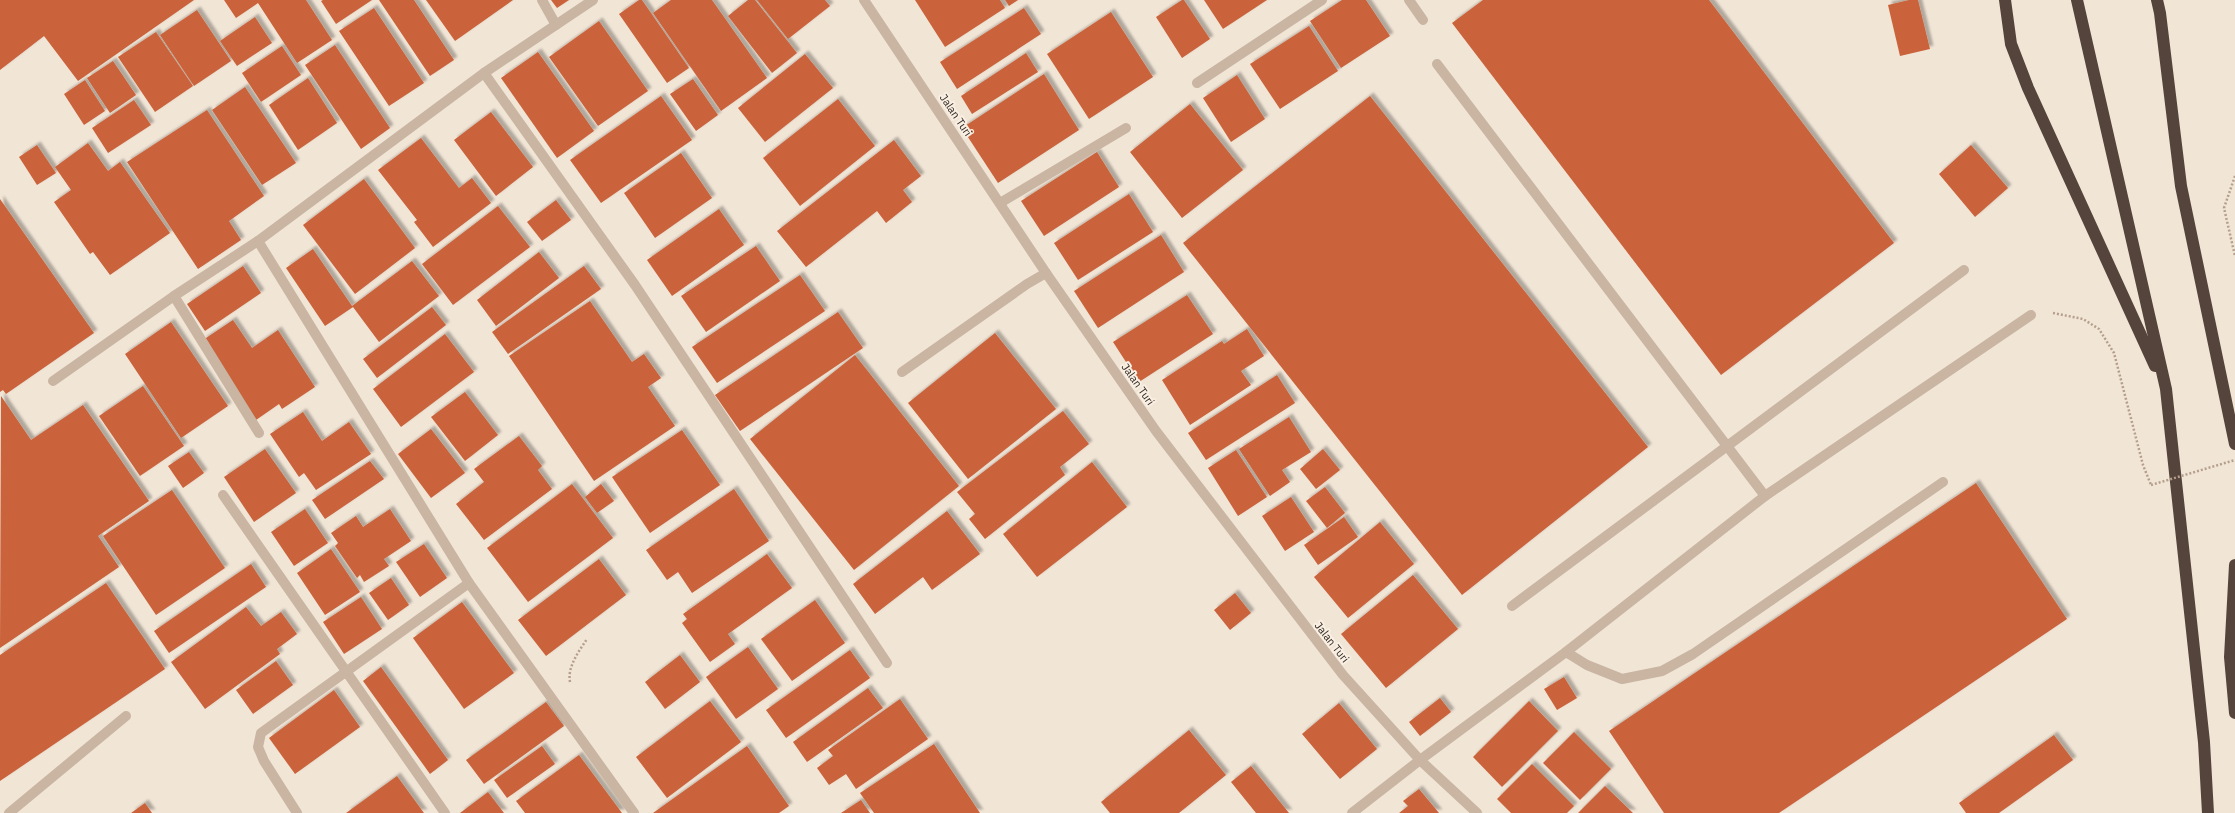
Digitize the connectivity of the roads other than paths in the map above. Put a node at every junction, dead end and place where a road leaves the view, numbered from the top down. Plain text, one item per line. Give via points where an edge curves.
1 (542, 0) edge
2 (593, 0) edge
3 (864, 0) edge
4 (1322, 0) edge
5 (1409, 0) edge
6 (2005, 0) edge
7 (2077, 0) edge
8 (2157, 0) edge
9 (1423, 20) dead end
10 (556, 25) junction
11 (1437, 64) dead end
12 (484, 74) junction
13 (1197, 83) dead end
14 (1126, 128) dead end
15 (1000, 202) junction
16 (258, 241) junction
17 (1964, 270) dead end
18 (1046, 274) junction
19 (174, 296) junction
20 (2031, 315) road end
21 (902, 372) dead end
22 (53, 381) dead end
23 (2166, 389) junction
24 (259, 433) dead end
25 (2235, 444) edge
26 (1727, 445) junction
27 (1943, 482) dead end
28 (223, 495) dead end
29 (1765, 496) junction
30 (2235, 565) edge
31 (469, 583) junction
32 (1512, 606) dead end
33 (1566, 652) junction
34 (887, 663) dead end
35 (346, 670) junction
36 (2235, 713) edge
37 (126, 716) dead end
38 (1420, 760) junction
39 (9, 813) edge
40 (297, 813) edge
41 (445, 813) edge
42 (634, 813) edge
43 (1352, 813) edge
44 (1476, 813) edge
45 (2208, 813) edge

1 - 10 street
2 - 10 street
3 - 15 street, Jalan Turi
4 - 13 street
5 - 9 street
6 - 23 highway via 2011,44 2028,88
7 - 23 highway
8 - 25 highway via 2181,186
10 - 12 street
11 - 26 street
12 - 16 street
12 - 34 street via 635,285
14 - 15 street
15 - 18 street, Jalan Turi
16 - 19 street
16 - 31 street
17 - 26 street
18 - 21 street via 1027,284
18 - 38 street, Jalan Turi via 1156,431 1280,594 1343,675
19 - 22 street
19 - 24 street
20 - 29 street
23 - 45 highway via 2204,742
26 - 29 street
26 - 32 street
27 - 33 street via 1693,654 1662,671 1622,679 1587,665
28 - 35 street
29 - 33 street
30 - 36 highway via 2230,657
31 - 35 street
31 - 42 street
33 - 38 street
35 - 40 street via 261,732 258,747 264,761
35 - 41 street
37 - 39 street
38 - 43 street
38 - 44 street, Jalan Turi

